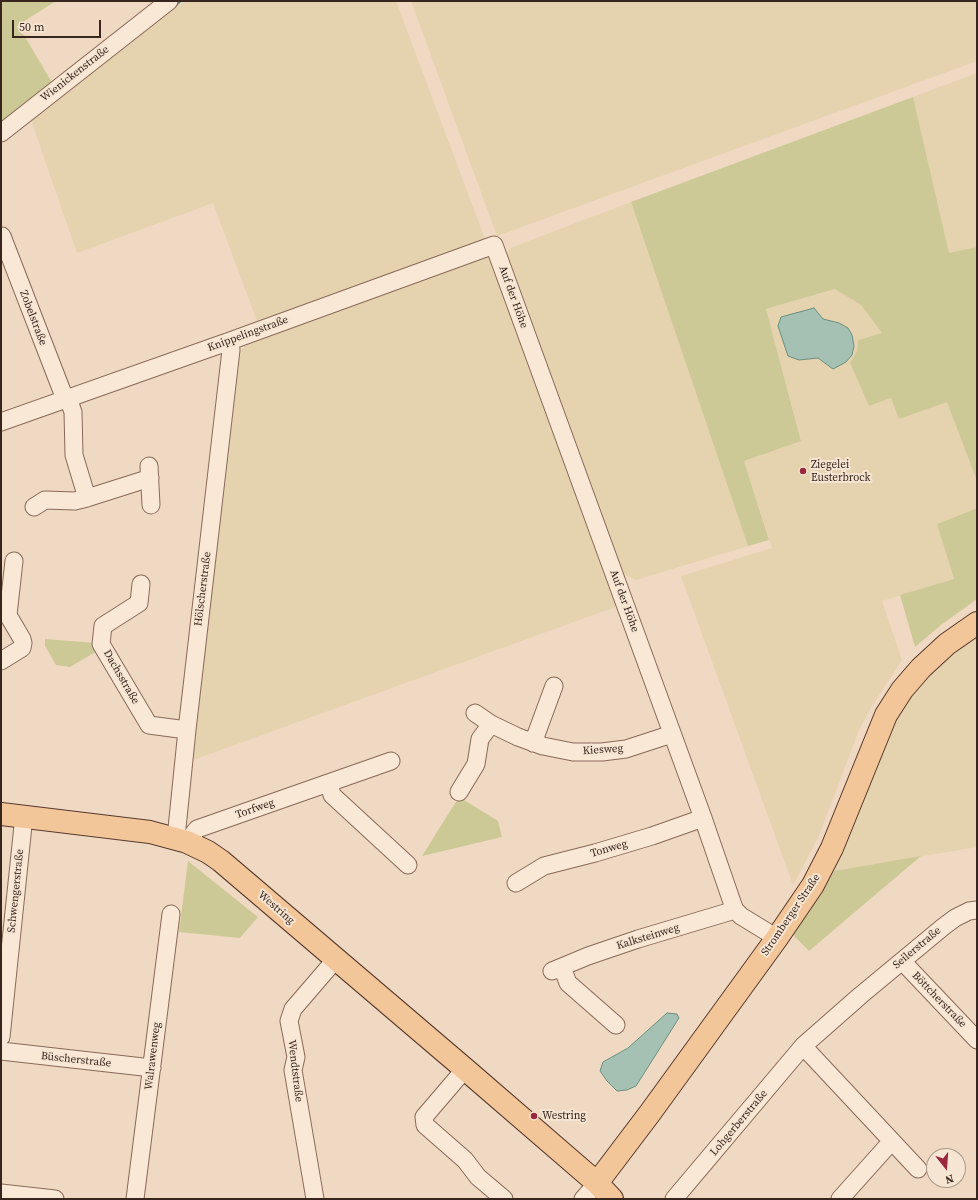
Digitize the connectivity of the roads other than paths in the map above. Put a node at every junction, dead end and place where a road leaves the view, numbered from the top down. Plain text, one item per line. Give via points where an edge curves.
1 (168, 1) edge
2 (1, 133) edge
3 (2, 236) dead end
4 (494, 245) joint
5 (230, 341) junction
6 (66, 399) junction
7 (1, 422) edge
8 (88, 498) junction
9 (151, 505) dead end
10 (34, 507) dead end
11 (14, 561) dead end
12 (141, 584) dead end
13 (977, 623) edge
14 (1, 661) edge
15 (554, 686) dead end
16 (476, 713) dead end
17 (492, 724) junction
18 (187, 730) junction
19 (672, 734) junction
20 (533, 743) junction
21 (391, 761) dead end
22 (329, 784) junction
23 (459, 792) dead end
24 (1, 814) edge
25 (24, 816) junction
26 (703, 818) junction
27 (182, 840) junction
28 (408, 865) dead end
29 (516, 883) dead end
30 (735, 910) junction
31 (977, 910) edge
32 (171, 914) dead end
33 (777, 938) junction
34 (336, 959) junction
35 (902, 961) junction
36 (861, 995) joint
37 (616, 1025) dead end
38 (1, 1037) edge
39 (977, 1040) edge
40 (803, 1046) junction
41 (1, 1051) edge
42 (152, 1068) junction
43 (465, 1069) junction
44 (891, 1142) junction
45 (918, 1169) dead end
46 (590, 1191) edge
47 (1, 1193) edge
48 (55, 1199) edge
49 (135, 1199) edge
50 (316, 1199) edge
51 (504, 1199) edge
52 (612, 1199) edge
53 (674, 1199) edge
54 (840, 1199) edge

1 - 2 street, Wienickenstraße
3 - 6 street, Zobelstraße
4 - 5 street, Knippelingstraße
4 - 19 street, Auf der Höhe
5 - 6 street, Knippelingstraße
5 - 18 street, Hölscherstraße via 232,350
6 - 7 street, Knippelingstraße
6 - 8 street, Zobelstraße via 73,412 74,456
8 - 9 street via 149,472
8 - 10 street via 75,501 45,500
11 - 14 street via 8,615 23,643 22,648
12 - 18 street, Dachsstraße via 139,603 103,626 101,644 149,725
13 - 33 main road, Stromberger Straße via 947,644 921,668 902,690 886,715 832,848 813,885
15 - 20 street
16 - 17 street, Kiesweg
17 - 20 street, Kiesweg
17 - 23 street via 480,739 476,764
18 - 27 street, Hölscherstraße
19 - 20 street, Kiesweg via 626,749 602,752 573,752
19 - 26 street, Auf der Höhe
21 - 22 street, Torfweg
22 - 27 street, Torfweg via 197,829
22 - 28 street via 332,795
24 - 25 main road, Westring
25 - 27 main road, Westring via 123,828
25 - 38 street, Schwengerstraße
26 - 29 street, Tonweg via 652,836 544,866
26 - 30 street, Auf der Höhe
27 - 34 main road, Westring via 221,861
30 - 33 street
30 - 37 street, Kalksteinweg via 638,939 557,969 568,983
31 - 35 street, Seilerstraße via 955,918
32 - 42 street, Walrawenweg
33 - 46 main road, Stromberger Straße
34 - 43 main road, Westring
34 - 50 street, Wendtstraße via 293,1009 289,1021 296,1057 293,1070
35 - 36 street, Seilerstraße
35 - 39 street, Böttcherstraße
36 - 40 street, Lohgerberstraße
40 - 44 street
40 - 53 street, Lohgerberstraße
41 - 42 street, Büscherstraße
42 - 49 street, Walrawenweg
43 - 46 main road, Westring
43 - 51 street via 424,1117 425,1125
44 - 45 street
44 - 54 street
46 - 52 main road, Westring
47 - 48 street

